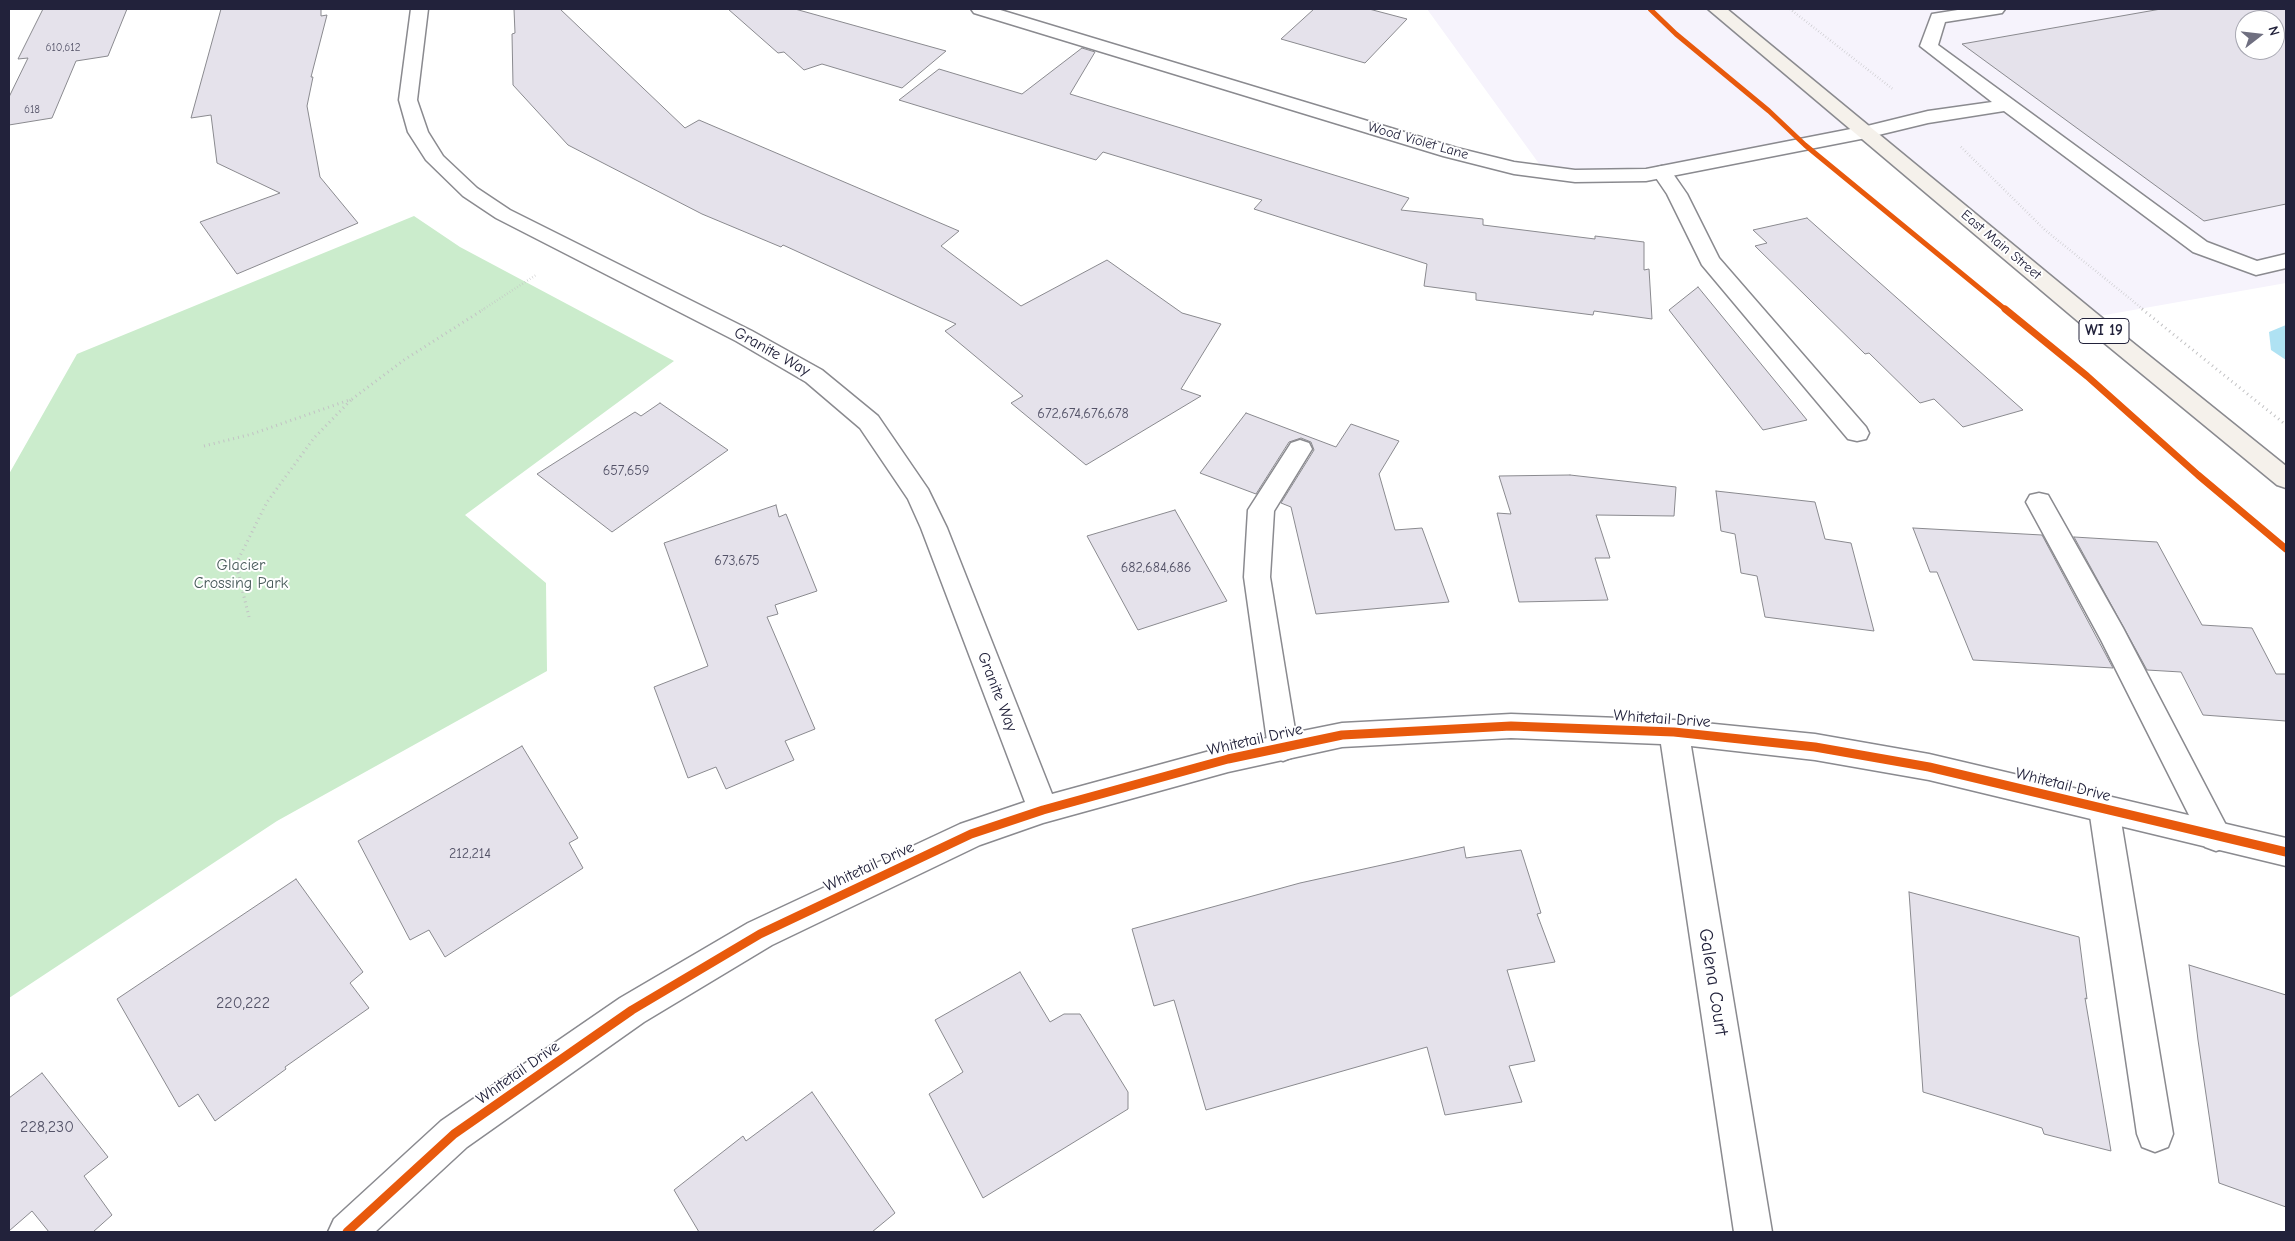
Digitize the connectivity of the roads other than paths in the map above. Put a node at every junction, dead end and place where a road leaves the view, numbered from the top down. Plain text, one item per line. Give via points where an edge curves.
1 (419, 9) edge
2 (980, 9) edge
3 (1717, 9) edge
4 (1996, 9) edge
5 (1931, 14) edge
6 (2008, 104) junction
7 (1866, 132) junction
8 (1662, 172) junction
9 (2286, 261) edge
10 (1856, 433) dead end
11 (1300, 448) dead end
12 (2286, 479) edge
13 (2038, 502) dead end
14 (1674, 732) junction
15 (1283, 748) junction
16 (2104, 809) junction
17 (1043, 810) junction
18 (2216, 837) junction
19 (2286, 852) edge
20 (2155, 1134) dead end
21 (347, 1232) edge
22 (1753, 1232) edge

1 - 17 street, Granite Way via 408,100 418,132 436,160 470,192 503,214 744,336 814,376 869,422 919,496 934,528
2 - 8 street, Wood Violet Lane via 1450,152 1514,168 1607,178
3 - 7 main road, East Main Street / WI 19
4 - 5 street
5 - 6 street via 1929,46
6 - 7 street, Wood Violet Lane
6 - 9 street via 2200,247 2256,268
7 - 8 street, Wood Violet Lane
7 - 12 main road, East Main Street / WI 19
8 - 10 street via 1677,194 1710,260
11 - 15 street via 1261,510 1257,576
13 - 18 street via 2113,636
14 - 15 street, Whitetail Drive via 1511,726 1342,736
14 - 16 street, Whitetail Drive via 1824,748 1929,768
14 - 22 street, Galena Court
15 - 17 street, Whitetail Drive
16 - 18 street, Whitetail Drive
16 - 20 street
17 - 21 street, Whitetail Drive via 971,834 768,930 632,1010 454,1134
18 - 19 street, Whitetail Drive

